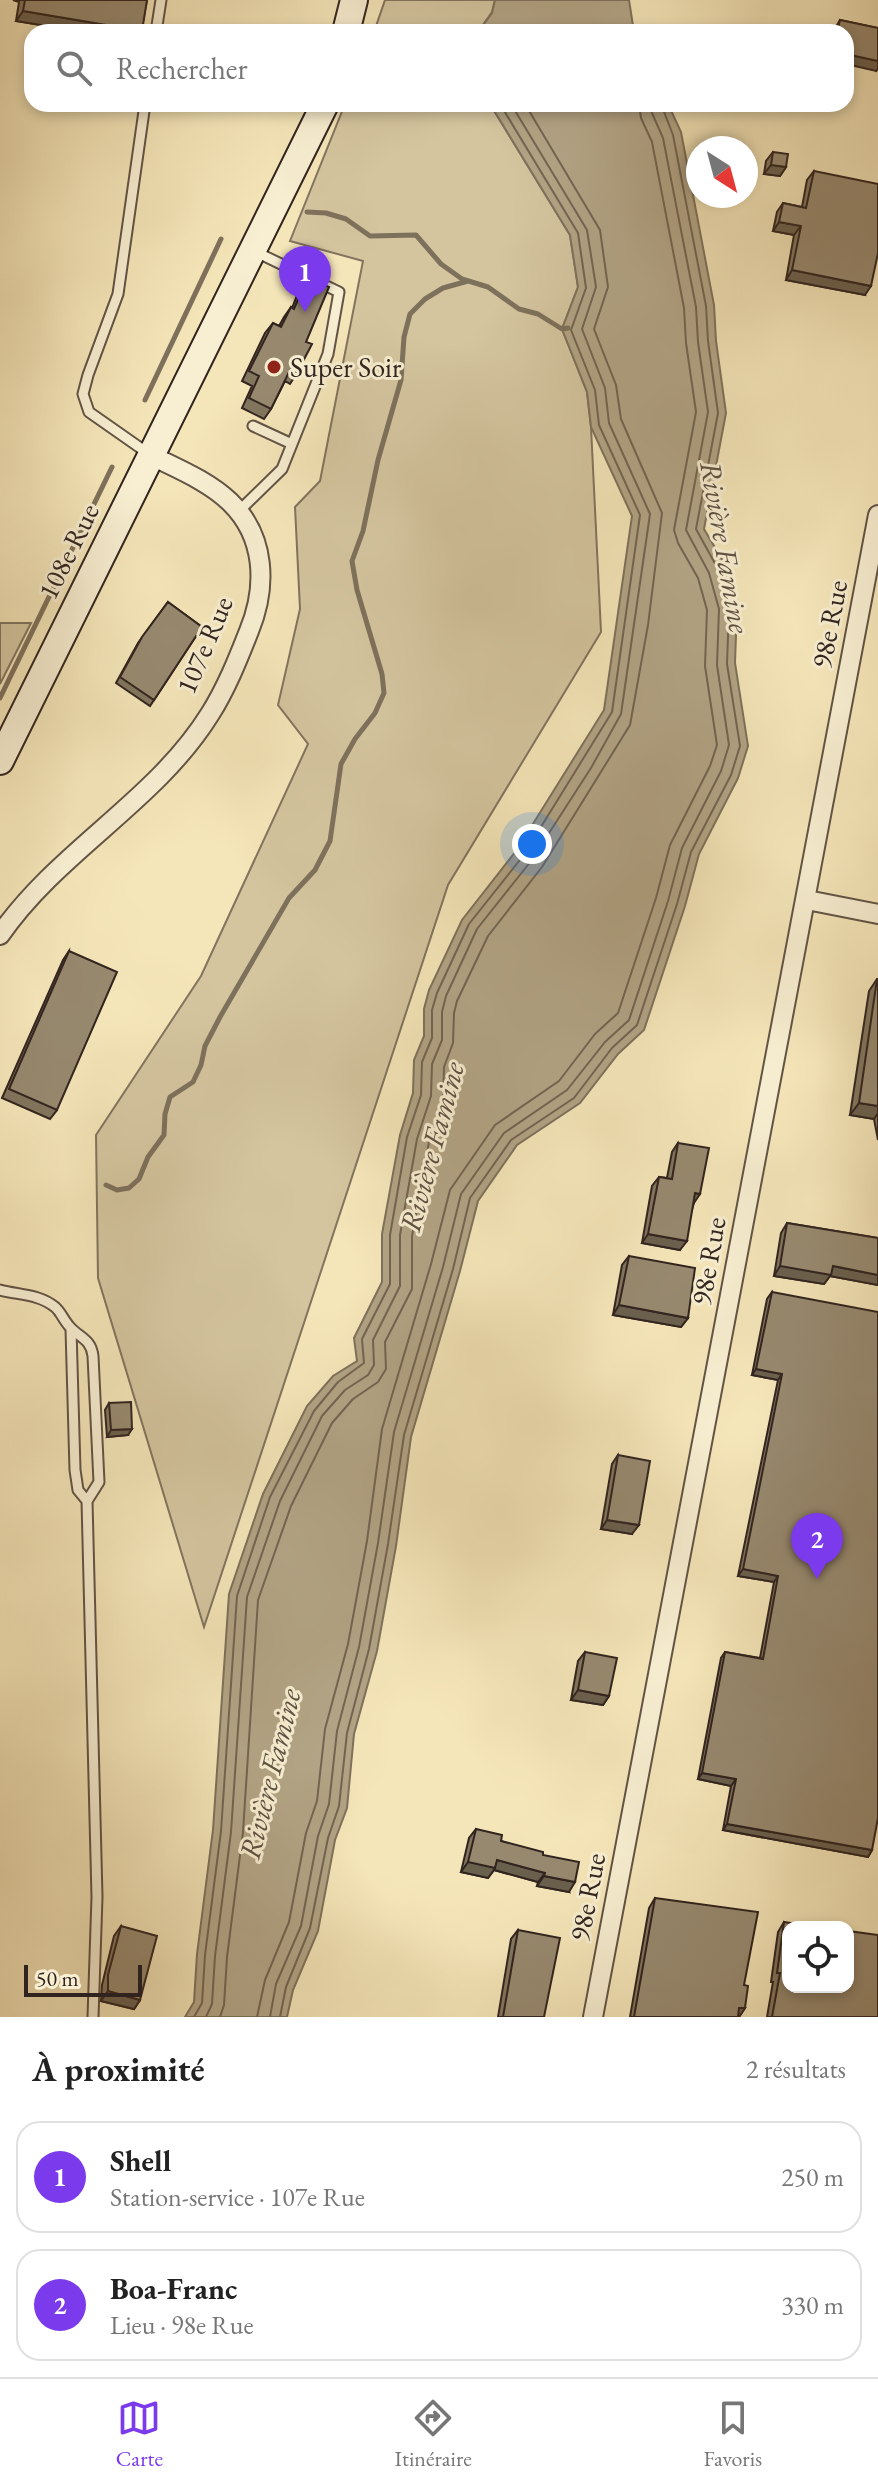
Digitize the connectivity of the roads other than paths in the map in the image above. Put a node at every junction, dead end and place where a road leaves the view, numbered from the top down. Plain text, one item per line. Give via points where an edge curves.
1 (161, 0) edge
2 (354, 0) edge
3 (157, 24) edge
4 (348, 24) edge
5 (144, 112) edge
6 (321, 112) edge
7 (253, 251) junction
8 (253, 426) dead end
9 (292, 444) junction
10 (152, 456) junction
11 (238, 512) junction
12 (878, 515) edge
13 (0, 761) edge
14 (807, 900) junction
15 (878, 914) edge
16 (0, 935) edge
17 (0, 1290) edge
18 (71, 1329) junction
19 (87, 1501) junction
20 (93, 2017) edge
21 (593, 2017) edge

1 - 3 lane
2 - 4 main road
5 - 10 lane via 118,294 83,394 89,412
6 - 7 main road
7 - 9 lane via 339,292 328,354
7 - 10 main road
8 - 9 lane
9 - 11 lane via 282,469
10 - 11 street, 107e Rue via 215,488
10 - 13 main road, 108e Rue
11 - 16 street, 107e Rue via 254,534 263,576 255,617 210,715 151,784 33,895
12 - 14 street, 98e Rue
14 - 15 street
14 - 21 street, 98e Rue
17 - 18 lane via 35,1296 57,1308
18 - 19 lane via 75,1470 78,1490
18 - 19 lane via 85,1338 93,1356 99,1482
19 - 20 lane via 97,1897

